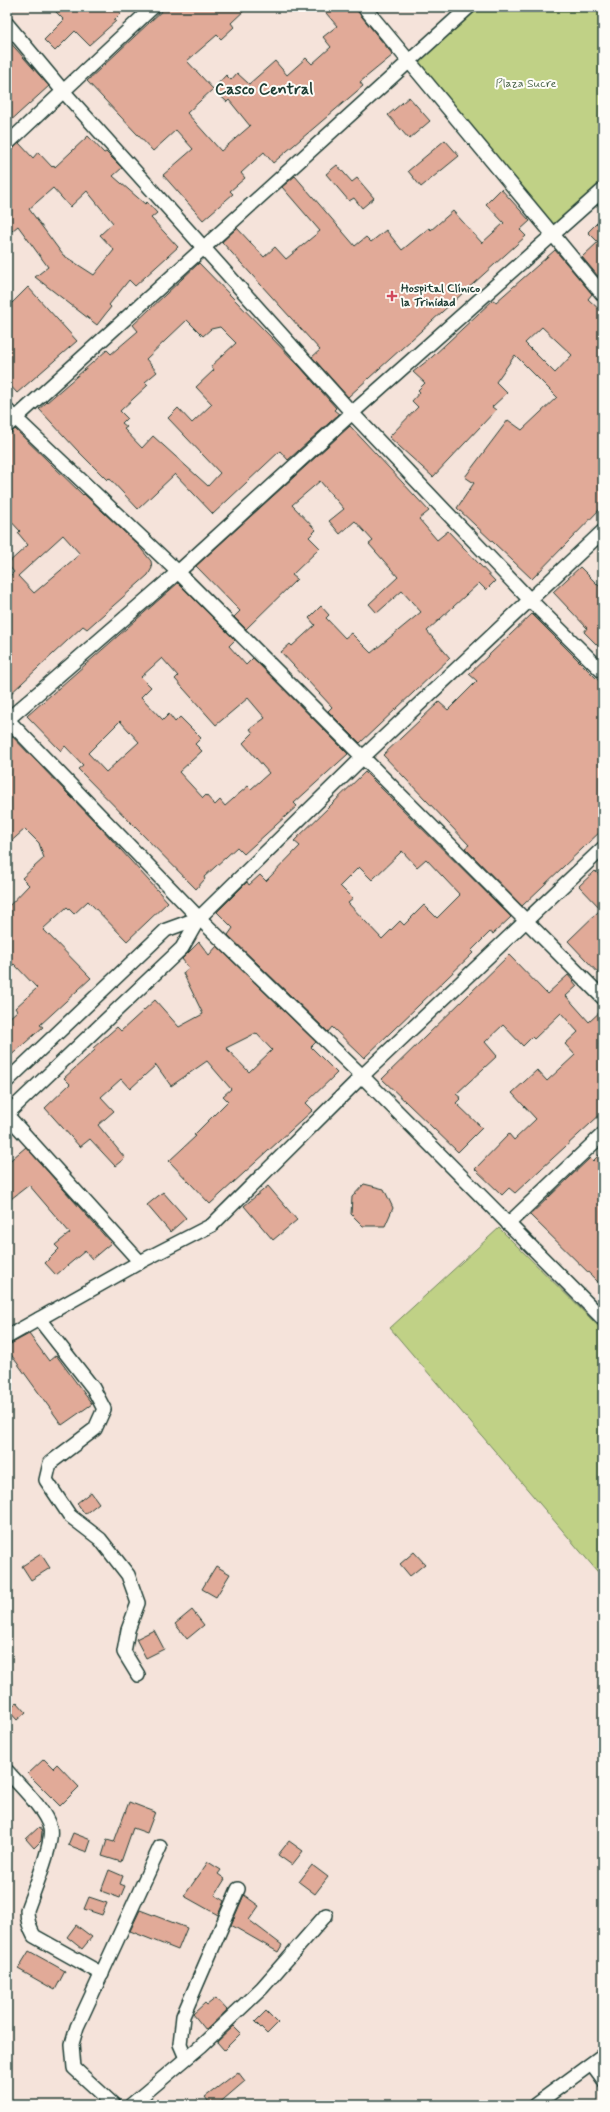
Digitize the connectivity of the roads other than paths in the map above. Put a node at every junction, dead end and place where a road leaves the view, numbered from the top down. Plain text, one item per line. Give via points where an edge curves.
1 (152, 7) edge
2 (364, 7) edge
3 (469, 7) edge
4 (7, 24) edge
5 (409, 61) junction
6 (64, 91) junction
7 (7, 144) edge
8 (603, 190) edge
9 (552, 237) junction
10 (204, 246) junction
11 (603, 295) edge
12 (352, 413) junction
13 (10, 418) edge
14 (603, 531) edge
15 (178, 572) junction
16 (530, 600) junction
17 (603, 672) edge
18 (7, 720) edge
19 (362, 758) junction
20 (603, 848) edge
21 (199, 918) junction
22 (526, 921) junction
23 (603, 998) edge
24 (362, 1076) junction
25 (7, 1081) edge
26 (7, 1115) edge
27 (603, 1134) edge
28 (508, 1224) junction
29 (140, 1262) junction
30 (39, 1319) junction
31 (603, 1319) edge
32 (7, 1337) edge
33 (138, 1675) dead end
34 (7, 1772) edge
35 (160, 1847) dead end
36 (238, 1889) dead end
37 (326, 1915) dead end
38 (102, 1974) junction
39 (603, 2056) edge
40 (186, 2058) junction
41 (592, 2065) junction
42 (603, 2080) edge
43 (114, 2105) edge
44 (131, 2105) edge
45 (535, 2105) edge

1 - 6 street
2 - 5 street
3 - 5 street
4 - 6 street
5 - 9 street
5 - 10 street
6 - 7 street
6 - 10 street
8 - 9 street
9 - 11 street
9 - 12 street
10 - 12 street
10 - 13 street
12 - 15 street
12 - 16 street
13 - 15 street
14 - 16 street
15 - 18 street
15 - 19 street
16 - 17 street
16 - 19 street
18 - 21 street
19 - 21 street
19 - 22 street
20 - 22 street
21 - 24 street
21 - 25 street via 166,930
21 - 26 street via 182,948
22 - 23 street
22 - 24 street
24 - 28 street
24 - 29 street via 212,1224
26 - 29 street
27 - 28 street
28 - 31 street
29 - 30 street
30 - 32 street
30 - 33 street via 94,1388 104,1409 95,1429 50,1463 46,1480 70,1516 100,1539 128,1576 138,1604 128,1630 124,1652
34 - 38 street via 43,1814 50,1828 50,1841 27,1910 31,1931 34,1936
35 - 38 street
36 - 40 street via 183,2016 180,2044
37 - 40 street via 262,1988
38 - 43 street via 74,2035 72,2060 74,2068
39 - 41 street
40 - 44 street
41 - 42 street
41 - 45 street

